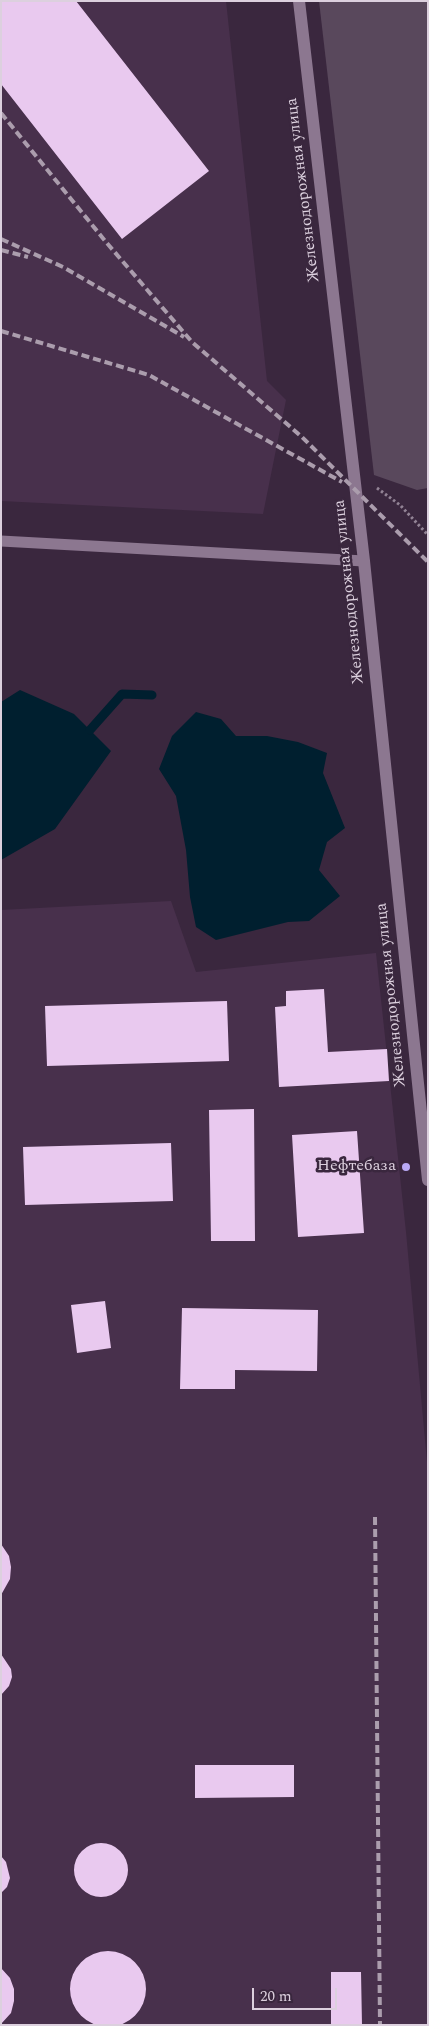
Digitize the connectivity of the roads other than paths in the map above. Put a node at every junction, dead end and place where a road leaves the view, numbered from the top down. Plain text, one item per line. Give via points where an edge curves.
1 (299, 1) edge
2 (1, 541) edge
3 (364, 561) junction
4 (428, 1180) edge

1 - 3 street, Железнодорожная улица
2 - 3 lane
3 - 4 street, Железнодорожная улица

